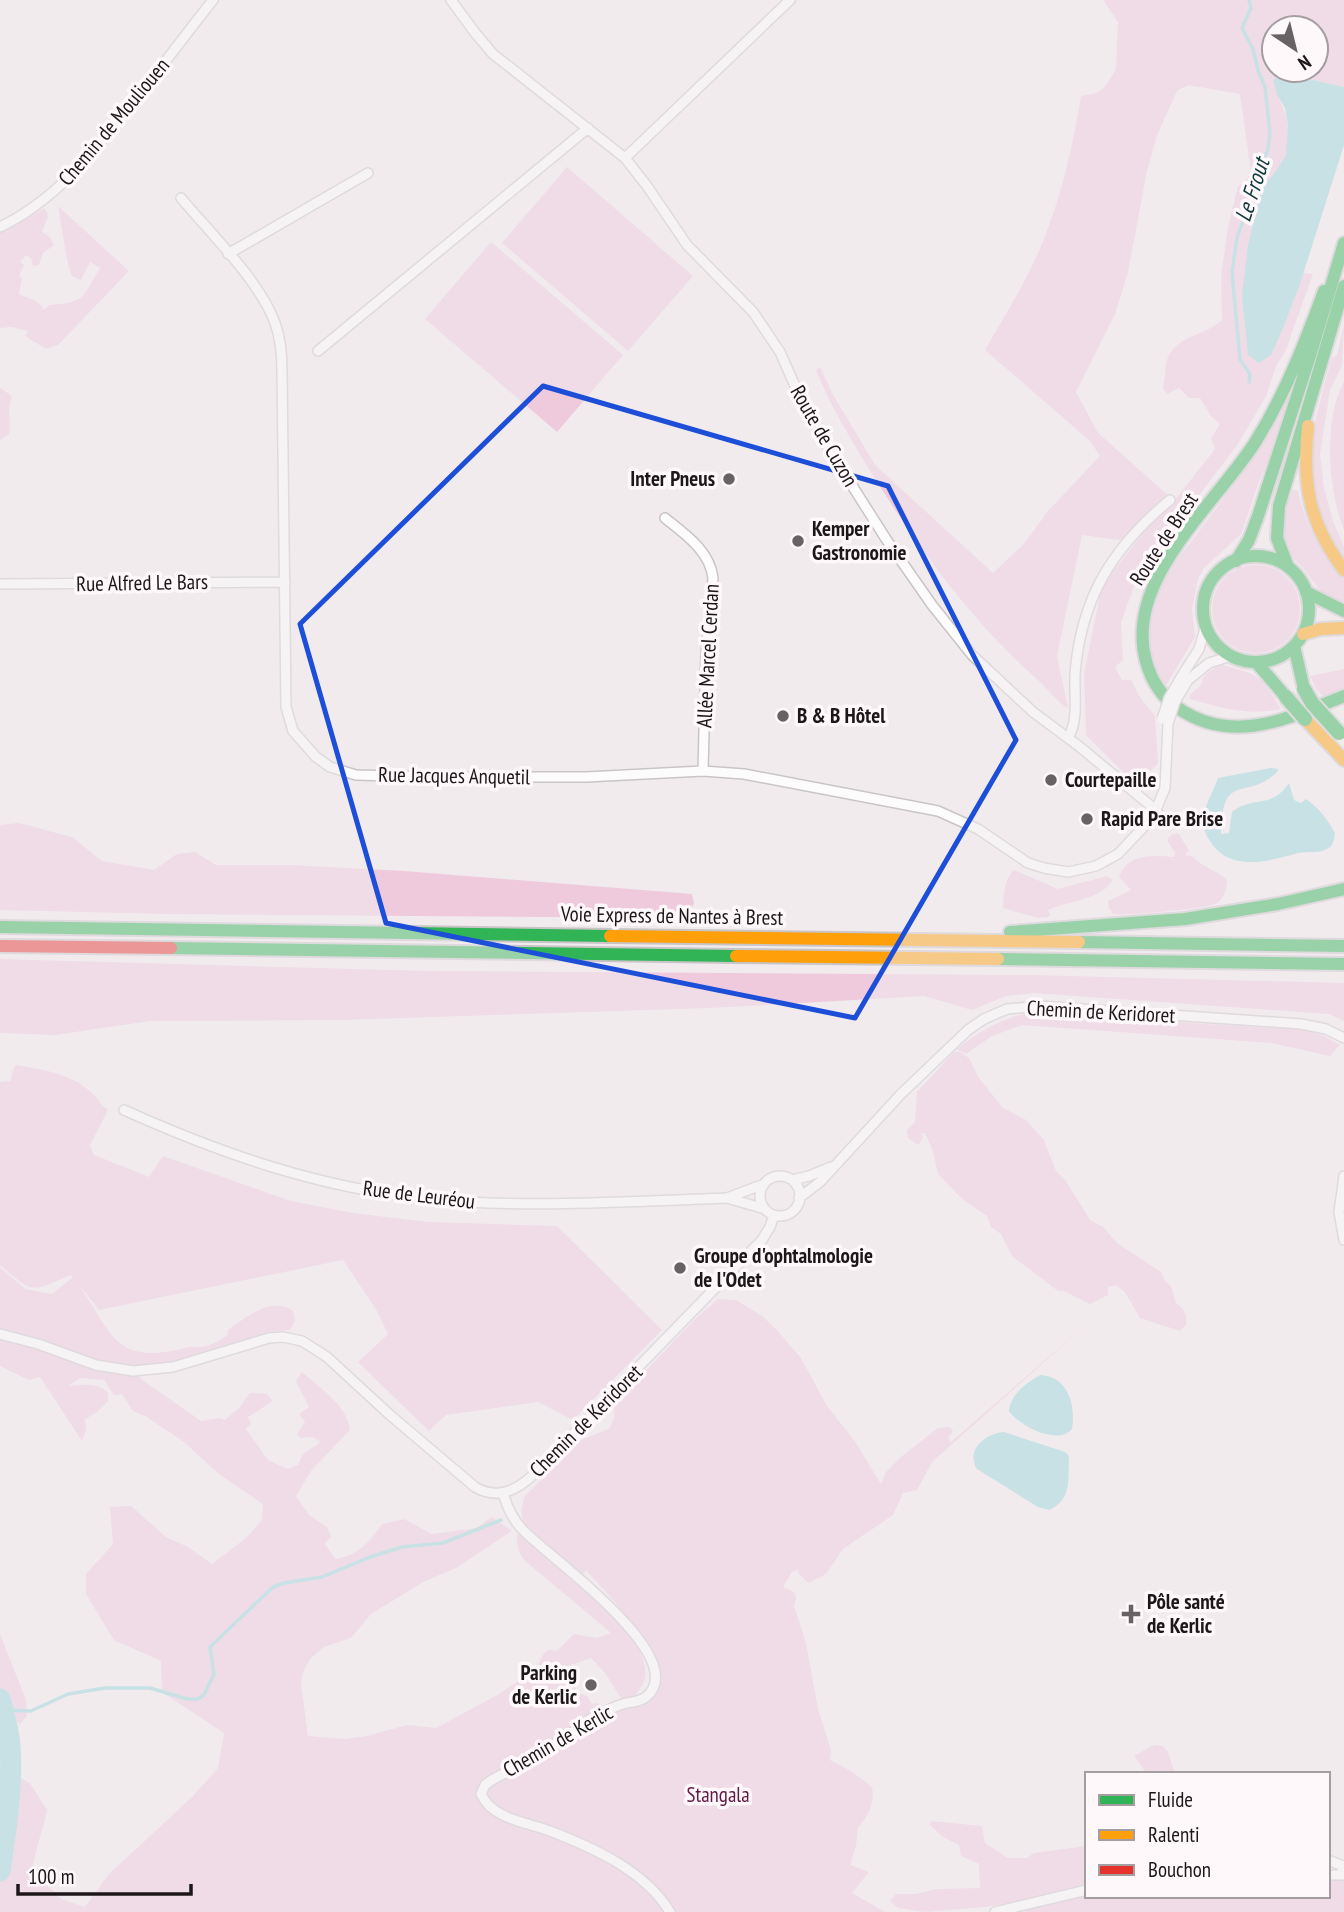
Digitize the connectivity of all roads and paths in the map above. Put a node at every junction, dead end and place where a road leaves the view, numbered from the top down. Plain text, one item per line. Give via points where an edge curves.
1 (213, 0) edge
2 (451, 0) edge
3 (790, 0) edge
4 (589, 128) junction
5 (625, 158) junction
6 (368, 173) dead end
7 (181, 198) dead end
8 (0, 227) edge
9 (1344, 235) edge
10 (1344, 243) edge
11 (228, 254) junction
12 (1344, 286) edge
13 (318, 351) dead end
14 (1315, 383) junction
15 (1170, 500) dead end
16 (665, 518) dead end
17 (1236, 561) junction
18 (1288, 567) junction
19 (1344, 570) edge
20 (285, 582) junction
21 (0, 584) edge
22 (1306, 592) junction
23 (1344, 611) edge
24 (1206, 625) junction
25 (1344, 628) edge
26 (1298, 640) junction
27 (1231, 656) junction
28 (1256, 662) junction
29 (1186, 677) junction
30 (1344, 696) edge
31 (1342, 736) edge
32 (1068, 738) junction
33 (1344, 760) edge
34 (703, 771) junction
35 (1157, 811) junction
36 (1344, 890) edge
37 (0, 927) edge
38 (887, 940) junction
39 (0, 946) edge
40 (1344, 946) edge
41 (1344, 964) edge
42 (1344, 1038) edge
43 (124, 1110) dead end
44 (832, 1166) junction
45 (1344, 1176) edge
46 (792, 1180) junction
47 (764, 1184) junction
48 (727, 1198) junction
49 (799, 1198) junction
50 (765, 1209) junction
51 (774, 1215) junction
52 (1344, 1240) edge
53 (0, 1334) edge
54 (503, 1493) junction
55 (1330, 1861) edge
56 (1344, 1875) edge
57 (1085, 1890) edge
58 (670, 1912) edge
59 (995, 1912) edge

1 - 8 street, Chemin de Mouliouen via 74,173 44,201
2 - 4 street, Route de Cuzon via 499,59
3 - 5 street
4 - 5 street, Route de Cuzon
4 - 13 street
5 - 32 street, Route de Cuzon via 687,245 771,336 827,446 932,605 984,666
6 - 11 street
7 - 11 street, Rue Jacques Anquetil
9 - 30 main road, Route de Brest via 1303,349 1280,398 1246,457 1155,583 1141,635 1154,682 1179,710 1210,725 1261,725
10 - 17 main road via 1259,514
11 - 20 street, Rue Jacques Anquetil via 270,311 279,336
12 - 14 main road
14 - 18 main road via 1276,522 1276,543
14 - 19 main road via 1305,444 1305,484 1318,529
15 - 32 street via 1122,550 1092,597 1077,657 1074,719
16 - 34 street, Allée Marcel Cerdan via 697,546 713,578
17 - 18 main road via 1268,558
17 - 24 main road via 1221,570 1207,592
18 - 22 main road
20 - 21 street, Rue Alfred Le Bars
20 - 34 street, Rue Jacques Anquetil via 289,721 305,747 330,767 356,775 429,778
22 - 23 main road
22 - 26 main road via 1308,613
24 - 27 main road via 1215,643
24 - 29 street
25 - 26 main road via 1328,628
26 - 28 main road via 1283,655
26 - 31 main road, bridge via 1304,690
27 - 28 main road
27 - 29 street
28 - 33 main road, bridge
29 - 35 street, bridge via 1165,722 1165,788
32 - 35 street, Route de Cuzon
34 - 35 street, Rue Jacques Anquetil via 744,774 928,808 978,829 1028,863 1061,871 1096,866 1118,854
36 - 38 main road via 1175,920
37 - 38 main road, Voie Express de Nantes à Brest
38 - 40 main road, Voie Express de Nantes à Brest
39 - 41 main road, Voie Express de Nantes à Brest
42 - 44 street, Chemin de Keridoret via 1314,1026 1288,1023 1040,1006 1007,1009 984,1019 953,1043
43 - 48 street, Rue de Leuréou via 255,1163 398,1196 539,1204
44 - 46 street, Chemin de Keridoret
44 - 49 street, Chemin de Keridoret
45 - 52 street via 1339,1212
46 - 47 street via 779,1176
46 - 49 street
47 - 48 street, Rue de Leuréou
47 - 50 street via 760,1196
48 - 50 street, Rue de Leuréou
49 - 51 street via 791,1213
50 - 51 street
51 - 54 street, Chemin de Keridoret via 762,1240 616,1391 533,1475
53 - 54 street via 122,1371 173,1367 275,1337 292,1338 335,1364 475,1487 486,1493
54 - 58 street, Chemin de Kerlic via 524,1532 626,1623 649,1656 655,1679 645,1698 597,1716 492,1780 481,1794 496,1813 612,1859 658,1896
55 - 56 street via 1341,1865
57 - 59 street

